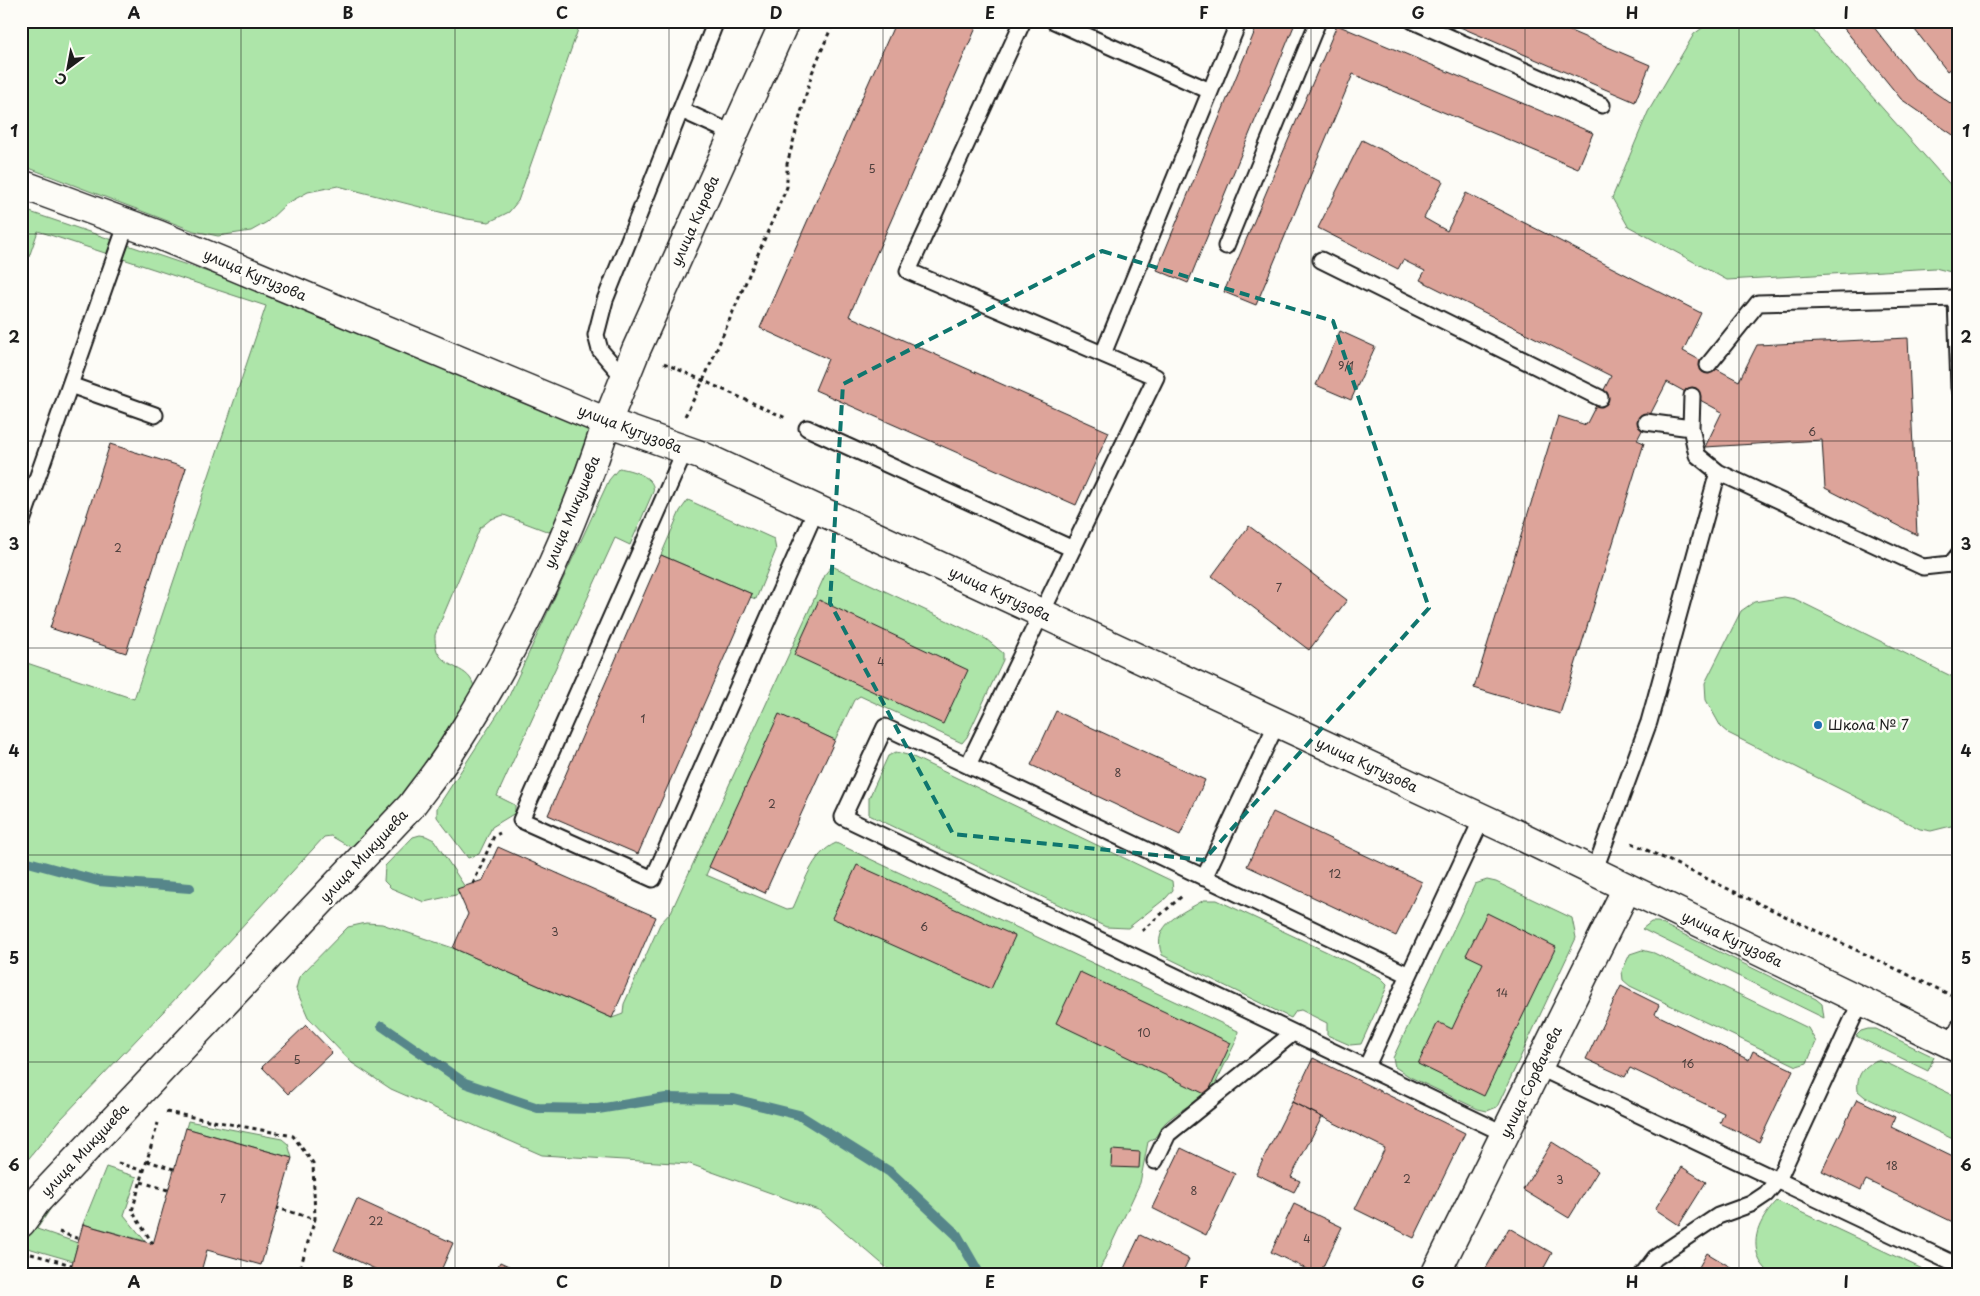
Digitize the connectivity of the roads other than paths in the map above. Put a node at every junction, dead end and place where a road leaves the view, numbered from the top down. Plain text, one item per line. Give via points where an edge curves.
1 (716, 21) edge
2 (786, 21) edge
3 (1024, 21) edge
4 (1054, 21) edge
5 (1239, 21) edge
6 (1318, 21) edge
7 (1412, 21) edge
8 (1083, 27) edge
9 (1210, 90) junction
10 (1602, 105) dead end
11 (680, 110) junction
12 (734, 134) junction
13 (21, 184) edge
14 (127, 223) junction
15 (1226, 246) dead end
16 (1321, 260) dead end
17 (1102, 354) junction
18 (1708, 365) dead end
19 (624, 379) junction
20 (70, 385) junction
21 (1959, 388) edge
22 (1692, 396) dead end
23 (1600, 398) dead end
24 (155, 415) dead end
25 (607, 422) junction
26 (1646, 422) dead end
27 (807, 428) road end
28 (1691, 428) junction
29 (685, 450) junction
30 (1718, 472) junction
31 (816, 510) junction
32 (21, 524) edge
33 (1073, 549) junction
34 (1959, 554) edge
35 (1041, 613) junction
36 (1276, 723) junction
37 (973, 768) junction
38 (1482, 819) junction
39 (1594, 872) junction
40 (1204, 878) junction
41 (1627, 888) junction
42 (1410, 975) junction
43 (1861, 1001) junction
44 (1293, 1033) junction
45 (1956, 1039) edge
46 (1538, 1067) junction
47 (1366, 1068) junction
48 (1505, 1134) junction
49 (1155, 1161) dead end
50 (1778, 1180) junction
51 (21, 1223) edge
52 (1959, 1266) edge
53 (1435, 1275) edge
54 (1642, 1275) edge

1 - 11 lane
2 - 12 street, улица Кирова
3 - 17 lane via 908,271
4 - 8 lane
5 - 9 lane
6 - 15 lane
7 - 10 lane
8 - 9 lane
9 - 17 lane
11 - 12 lane
11 - 19 lane via 605,300 596,335 600,350
12 - 19 street, улица Кирова
13 - 14 street, улица Кутузова
14 - 20 lane
14 - 25 street, улица Кутузова
16 - 23 lane
17 - 33 lane via 1156,377
18 - 21 lane via 1758,303 1956,298
19 - 25 street, улица Кирова
20 - 24 lane
20 - 32 lane
22 - 28 lane
25 - 29 street, улица Кутузова
25 - 51 street, улица Микушева via 586,487 534,601 500,669 451,752 411,806 36,1202
26 - 28 lane
27 - 33 lane
28 - 30 lane via 1697,455
29 - 31 street, улица Кутузова
29 - 31 lane via 521,820 653,879
30 - 34 lane via 1923,567 1951,564
30 - 39 lane via 1649,722
31 - 35 street, улица Кутузова
33 - 35 lane
35 - 36 street, улица Кутузова
35 - 37 lane via 968,765
36 - 38 street, улица Кутузова
36 - 40 lane
37 - 40 lane
37 - 44 lane via 884,727 843,817
38 - 39 street, улица Кутузова
38 - 42 lane
39 - 41 street, улица Кутузова
40 - 42 lane
41 - 43 street, улица Кутузова
41 - 46 street, улица Сорвачева
42 - 47 lane
43 - 45 street, улица Кутузова
43 - 50 lane
44 - 47 lane
44 - 49 lane via 1168,1134
46 - 48 street, улица Сорвачева
46 - 50 lane
47 - 48 lane
48 - 53 street, улица Сорвачева
50 - 52 lane
50 - 54 lane via 1751,1204 1718,1216 1655,1258

